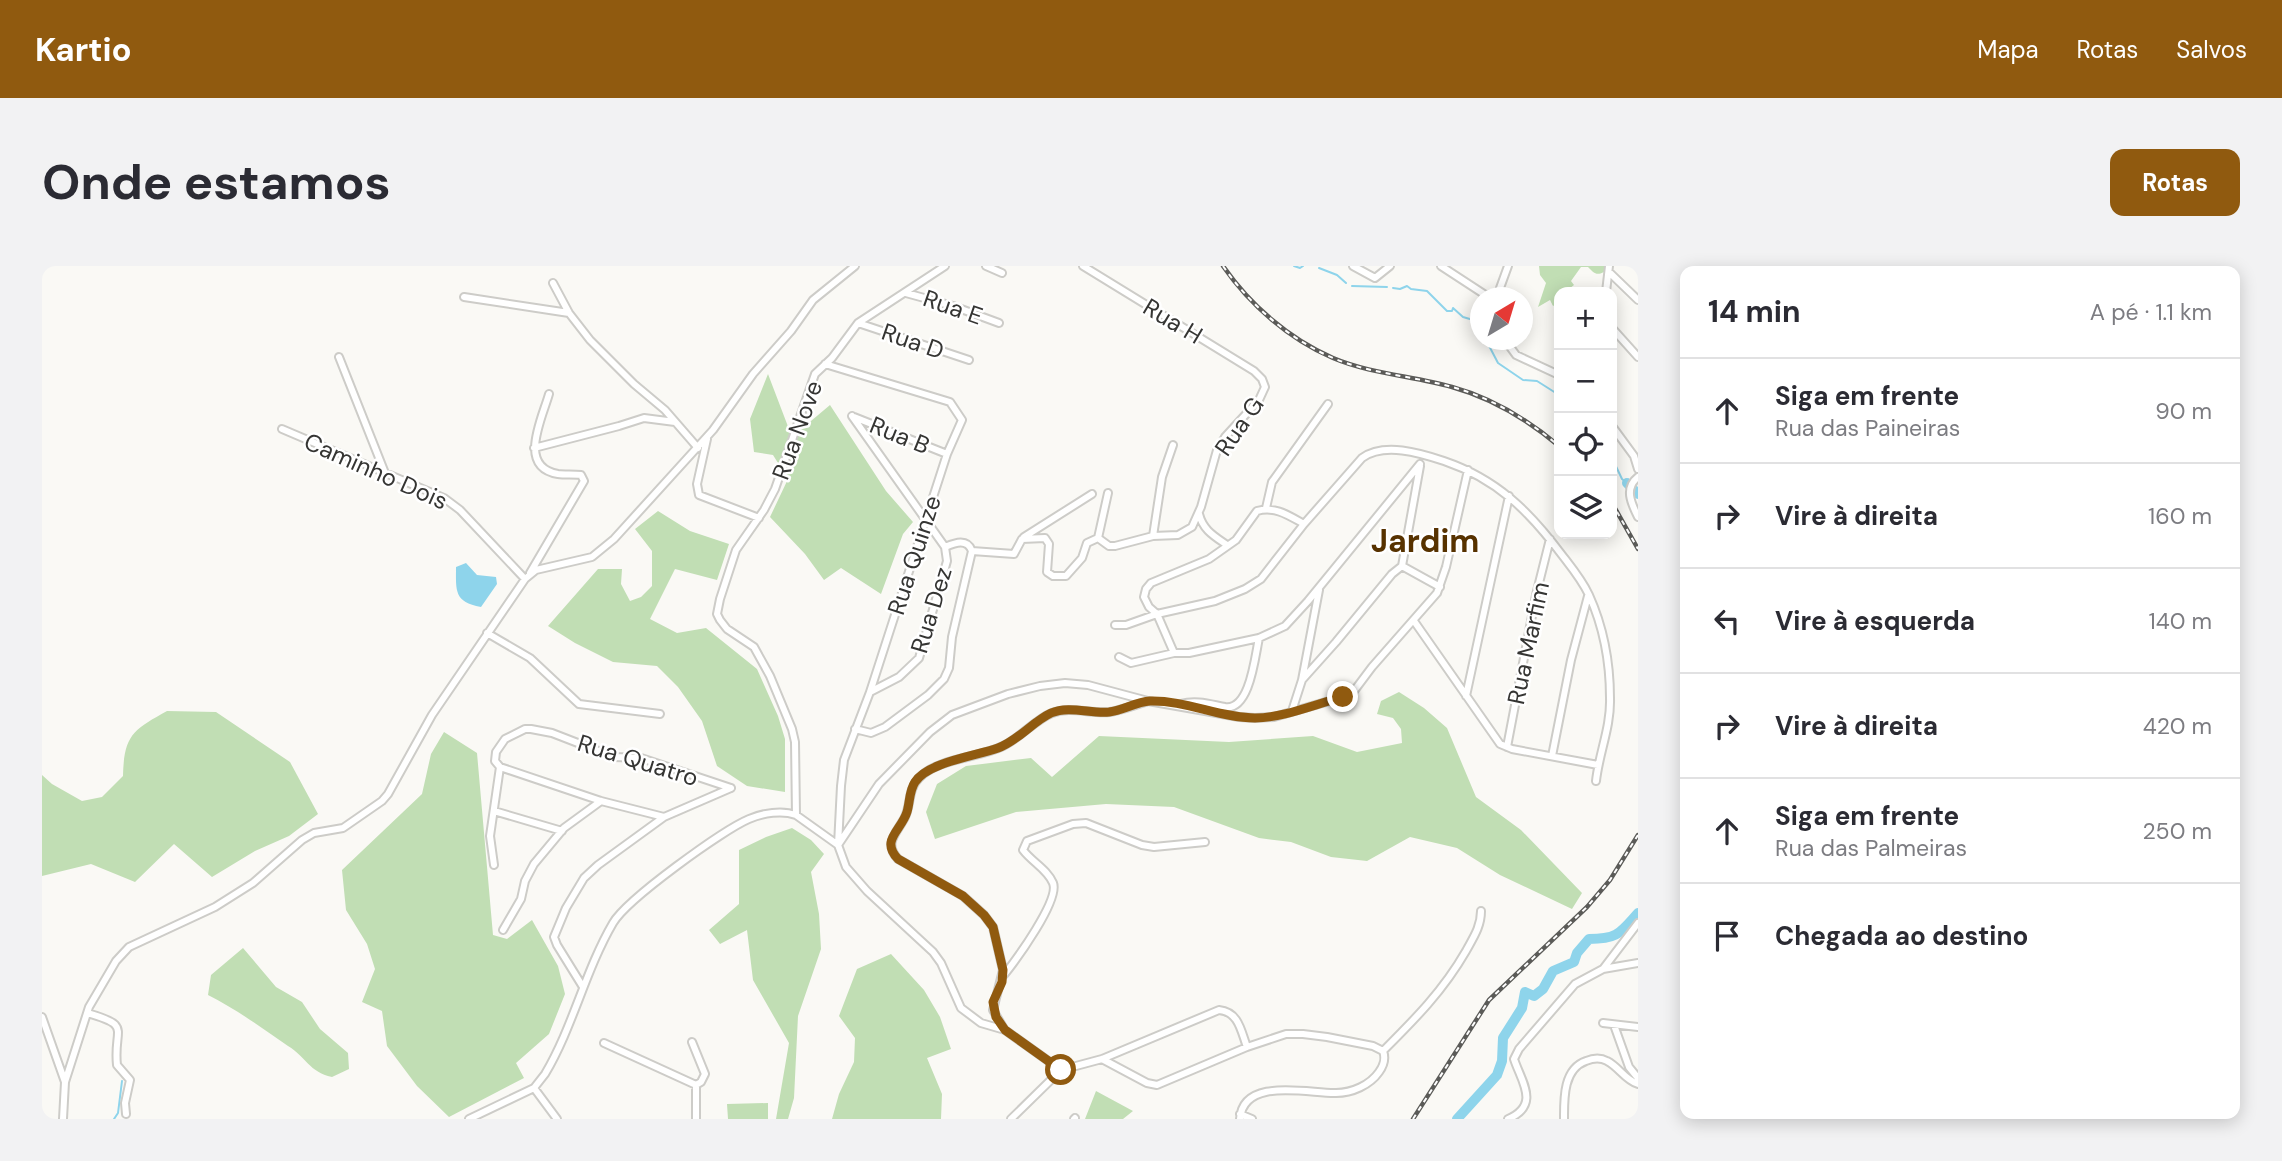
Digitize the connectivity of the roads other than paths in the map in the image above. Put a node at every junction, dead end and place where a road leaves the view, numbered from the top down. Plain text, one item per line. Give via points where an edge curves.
1 (855, 266) edge
2 (944, 266) edge
3 (987, 266) edge
4 (1083, 266) edge
5 (1353, 266) edge
6 (1390, 266) edge
7 (1443, 266) edge
8 (1508, 266) edge
9 (1609, 269) edge
10 (1002, 272) dead end
11 (553, 283) dead end
12 (1474, 287) edge
13 (1500, 287) edge
14 (1607, 287) edge
15 (906, 293) junction
16 (464, 297) dead end
17 (1638, 300) edge
18 (569, 313) junction
19 (858, 323) junction
20 (999, 323) dead end
21 (1617, 334) edge
22 (1512, 350) edge
23 (339, 357) dead end
24 (1638, 357) edge
25 (969, 360) dead end
26 (825, 364) junction
27 (1554, 373) edge
28 (1262, 379) joint
29 (549, 394) dead end
30 (1328, 404) dead end
31 (852, 416) joint
32 (677, 422) junction
33 (282, 429) dead end
34 (1617, 433) edge
35 (707, 437) junction
36 (1173, 445) dead end
37 (534, 448) junction
38 (698, 448) junction
39 (947, 454) junction
40 (1424, 455) junction
41 (1420, 464) junction
42 (1638, 469) edge
43 (1468, 470) junction
44 (386, 473) junction
45 (1635, 479) edge
46 (1108, 493) dead end
47 (1092, 494) dead end
48 (1509, 496) junction
49 (1266, 508) junction
50 (1198, 512) junction
51 (1638, 517) edge
52 (759, 518) junction
53 (925, 520) junction
54 (1304, 524) junction
55 (1153, 536) junction
56 (1098, 538) junction
57 (1022, 539) junction
58 (1550, 539) junction
59 (1227, 545) junction
60 (945, 547) junction
61 (972, 551) junction
62 (1402, 566) junction
63 (527, 577) junction
64 (1440, 587) junction
65 (1319, 588) junction
66 (1588, 594) junction
67 (1157, 614) junction
68 (1414, 621) junction
69 (1115, 625) dead end
70 (487, 633) junction
71 (1259, 638) junction
72 (1174, 653) junction
73 (1119, 657) dead end
74 (1302, 680) junction
75 (870, 692) junction
76 (1466, 696) junction
77 (1148, 701) junction
78 (1177, 705) junction
79 (1292, 710) junction
80 (660, 715) dead end
81 (855, 729) junction
82 (1507, 747) junction
83 (1552, 756) junction
84 (1598, 765) junction
85 (500, 767) junction
86 (1596, 781) dead end
87 (601, 801) junction
88 (494, 811) junction
89 (796, 816) junction
90 (664, 817) junction
91 (562, 831) junction
92 (1205, 842) dead end
93 (838, 845) junction
94 (494, 865) dead end
95 (1481, 911) dead end
96 (1638, 923) edge
97 (503, 930) dead end
98 (1613, 955) junction
99 (1638, 963) edge
100 (1620, 967) junction
101 (1603, 969) junction
102 (1003, 977) junction
103 (583, 987) junction
104 (87, 1013) junction
105 (42, 1020) edge
106 (1603, 1023) dead end
107 (1614, 1025) junction
108 (1638, 1027) edge
109 (1005, 1030) junction
110 (692, 1042) dead end
111 (604, 1043) dead end
112 (1247, 1047) junction
113 (1382, 1051) junction
114 (1102, 1059) junction
115 (1061, 1070) junction
116 (1638, 1077) edge
117 (65, 1082) junction
118 (1638, 1084) edge
119 (696, 1085) junction
120 (534, 1088) junction
121 (126, 1114) dead end
122 (1240, 1116) edge
123 (63, 1119) edge
124 (469, 1119) edge
125 (557, 1119) edge
126 (696, 1119) edge
127 (1011, 1119) edge
128 (1252, 1119) edge
129 (1508, 1119) edge
130 (1564, 1119) edge

1 - 35 street via 813,300
2 - 15 street, Rua Nove
3 - 10 street
4 - 28 street, Rua H
5 - 6 street via 1375,278
7 - 12 street
8 - 13 street
9 - 14 street
9 - 17 street
11 - 18 street
15 - 19 street, Rua Nove
15 - 20 street, Rua E
16 - 18 street
18 - 32 street via 603,355
19 - 25 street, Rua D
19 - 26 street, Rua Nove
21 - 24 street
22 - 27 street
23 - 44 street
26 - 39 street, Rua Quinze via 950,402 962,420
26 - 52 street, Rua Nove via 812,379 775,489
28 - 50 street, Rua G via 1264,393 1217,450
29 - 37 street
30 - 49 street via 1272,482
31 - 39 street, Rua B
31 - 53 street, Rua Dez
32 - 37 street via 644,418
32 - 38 street
33 - 44 street, Caminho Dois
34 - 42 street
35 - 38 street
35 - 52 street via 696,491 702,498
36 - 55 street via 1162,477
37 - 63 street via 541,467 584,478
38 - 63 street via 597,554 542,568
39 - 53 street, Rua Quinze
40 - 41 street
40 - 43 street
40 - 54 street via 1378,450 1362,458
41 - 62 street
41 - 65 street
43 - 48 street
43 - 64 street
44 - 63 street, Caminho Dois via 453,504
45 - 51 street via 1629,490
46 - 56 street
47 - 57 street
48 - 58 street
48 - 76 street
49 - 54 street
49 - 59 street via 1257,511
50 - 55 street via 1196,523 1186,532
50 - 59 street via 1209,533
52 - 89 street, Rua Nove via 736,550 717,614 727,629 754,648 788,717 795,742
53 - 60 street, Rua Dez
53 - 75 street, Rua Quinze
54 - 67 street via 1267,573 1245,589
55 - 56 street via 1115,546
56 - 57 street via 1087,544 1082,558 1066,576 1047,572 1048,540
57 - 61 street via 1014,554
58 - 66 street
58 - 82 street, Rua Marfim
59 - 67 street via 1209,559 1151,583 1144,597
60 - 61 street via 961,542
60 - 75 street, Rua Dez via 947,561 919,658 900,677
61 - 81 street via 944,678 885,727 871,733
62 - 64 street
62 - 74 street
63 - 70 street
64 - 68 street
65 - 71 street via 1285,626
65 - 74 street
66 - 83 street
66 - 84 street via 1605,644 1609,675 1609,718
67 - 69 street
67 - 72 street
68 - 76 street
68 - 79 street via 1354,691
70 - 80 street via 530,657 579,704
70 - 104 street via 382,801 343,828 302,840 253,883 215,908 129,947
71 - 72 street
71 - 78 street via 1246,695 1237,706
72 - 73 street via 1130,663
74 - 79 street
75 - 81 street
76 - 82 street via 1496,739
77 - 78 street
77 - 93 street via 1088,685 1065,684 1008,694 952,715 899,761
77 - 102 street via 1108,712 1051,713 1001,747 931,769 916,780 905,817 891,839 892,852 963,896 984,915 993,927
78 - 79 street via 1239,717 1274,717
81 - 93 street via 841,772
82 - 83 street
83 - 84 street
84 - 86 street
85 - 87 street, Rua Quatro
85 - 88 street
85 - 90 street, Rua Quatro via 496,752 505,739 525,729 551,733 614,758 641,758 731,789
87 - 90 street, Rua Quatro
87 - 91 street
88 - 91 street
88 - 94 street
89 - 93 street
89 - 103 street via 780,813 751,818 646,889 615,920
90 - 103 street via 584,878 566,908 554,937
91 - 97 street via 534,864
92 - 102 street via 1154,847 1086,823 1027,841 1023,850 1047,873 1055,888 1034,932
93 - 109 street via 851,875 933,951 961,1008 981,1023
95 - 113 street via 1476,934 1451,977
96 - 98 street
98 - 100 street
98 - 101 street
99 - 100 street
100 - 101 street
101 - 129 street via 1575,984 1519,1049 1514,1059 1526,1085 1526,1101
102 - 109 street via 993,1010
103 - 120 street via 553,1061
104 - 117 street
104 - 121 street via 117,1025 117,1065 130,1080
105 - 117 street
106 - 107 street
107 - 108 street
107 - 116 street via 1629,1067
109 - 115 street
110 - 119 street via 705,1074
111 - 119 street
112 - 113 street via 1286,1034 1303,1034
112 - 114 street via 1157,1085
112 - 114 street via 1236,1017 1219,1010
113 - 122 street via 1383,1067 1377,1076 1353,1091 1266,1092 1245,1105
114 - 115 street
115 - 127 street
117 - 123 street
118 - 130 street via 1606,1060 1581,1063 1568,1082
119 - 126 street
120 - 124 street
120 - 125 street
122 - 128 street

